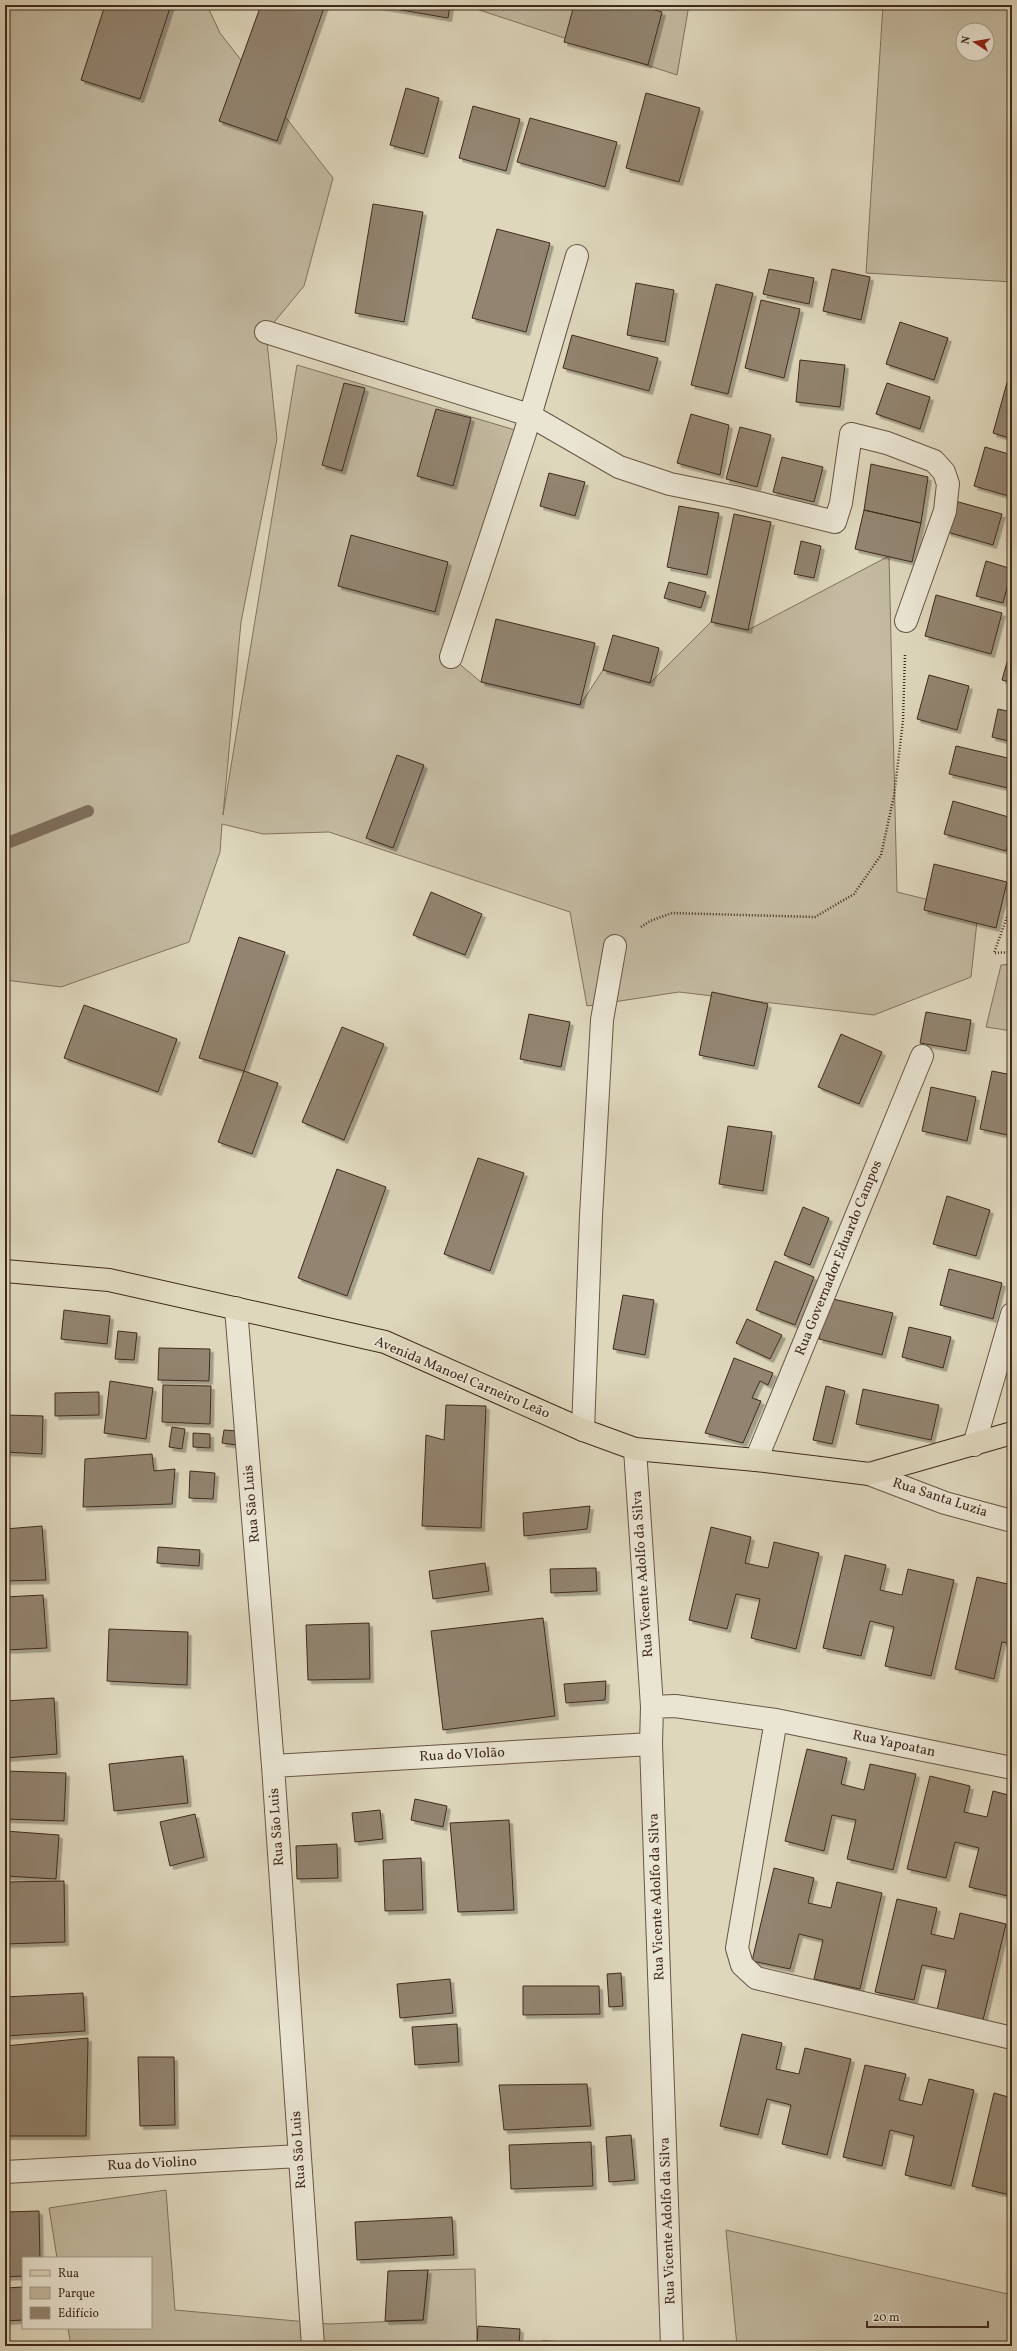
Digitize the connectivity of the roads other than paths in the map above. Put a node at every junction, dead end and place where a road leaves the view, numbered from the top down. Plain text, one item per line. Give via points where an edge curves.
1 (577, 256) dead end
2 (266, 332) dead end
3 (529, 415) junction
4 (906, 621) road end
5 (451, 657) dead end
6 (615, 946) road end
7 (922, 1056) dead end
8 (5, 1271) edge
9 (236, 1308) junction
10 (1012, 1314) edge
11 (583, 1430) junction
12 (1012, 1433) edge
13 (974, 1445) junction
14 (635, 1449) junction
15 (756, 1460) junction
16 (869, 1474) junction
17 (1012, 1521) edge
18 (652, 1707) junction
19 (776, 1720) junction
20 (652, 1744) junction
21 (273, 1766) junction
22 (1012, 1768) edge
23 (1012, 2038) edge
24 (299, 2156) junction
25 (5, 2172) edge
26 (313, 2346) edge
27 (672, 2346) edge

1 - 3 street
2 - 3 street
3 - 4 street via 619,467 670,484 835,522 841,503 851,434 887,443 934,461 944,472 948,484 945,511
3 - 5 street
6 - 11 street via 602,1020
7 - 15 street, Rua Governador Eduardo Campos
8 - 9 main road, Avenida Manoel Carneiro Leão via 109,1280
9 - 11 main road, Avenida Manoel Carneiro Leão via 385,1342
9 - 21 street, Rua São Luis
10 - 13 street
11 - 14 main road, Avenida Manoel Carneiro Leão
12 - 13 main road
13 - 16 main road
14 - 15 main road, Avenida Manoel Carneiro Leão
14 - 18 street, Rua Vicente Adolfo da Silva
15 - 16 main road, Avenida Manoel Carneiro Leão
16 - 17 street, Rua Santa Luzia via 946,1503
18 - 19 street, Rua Yapoatan via 674,1706
18 - 20 street, Rua Vicente Adolfo da Silva
19 - 22 street, Rua Yapoatan
19 - 23 street via 737,1948 742,1965 756,1978
20 - 21 street, Rua do VIolão
20 - 27 street, Rua Vicente Adolfo da Silva
21 - 24 street, Rua São Luis
24 - 25 street, Rua do Violino
24 - 26 street, Rua São Luis

